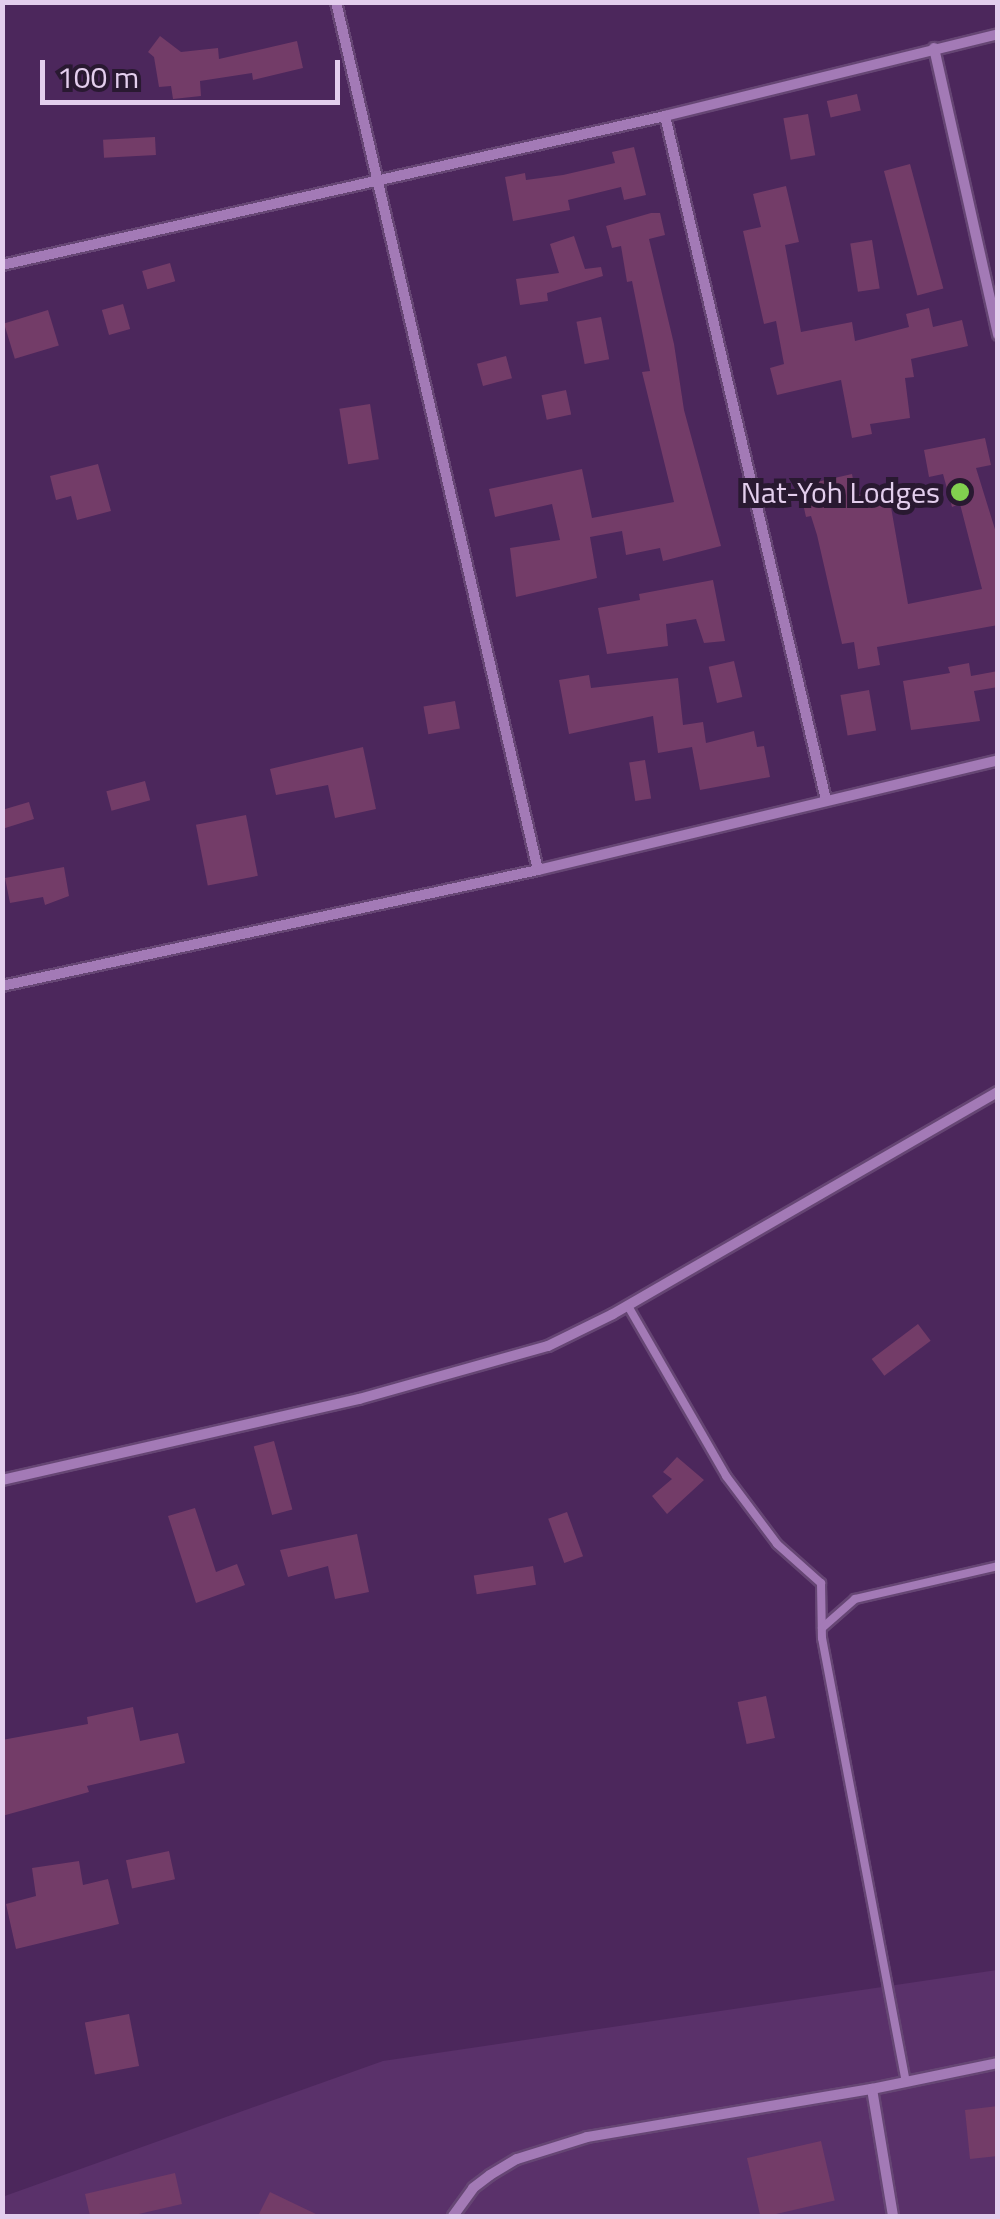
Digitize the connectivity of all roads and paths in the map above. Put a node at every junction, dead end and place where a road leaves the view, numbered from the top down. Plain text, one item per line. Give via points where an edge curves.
1 (336, 2) edge
2 (998, 34) edge
3 (934, 48) junction
4 (665, 116) junction
5 (380, 177) junction
6 (2, 265) edge
7 (998, 335) edge
8 (998, 760) edge
9 (826, 800) junction
10 (538, 870) junction
11 (2, 986) edge
12 (998, 1092) edge
13 (628, 1306) junction
14 (2, 1480) edge
15 (998, 1566) edge
16 (822, 1628) junction
17 (998, 2062) edge
18 (906, 2082) junction
19 (872, 2089) junction
20 (453, 2216) edge
21 (893, 2216) edge

1 - 5 street
2 - 3 street
3 - 4 street
3 - 7 street
4 - 5 street
4 - 9 street
5 - 6 street
5 - 10 street
8 - 9 street
9 - 10 street
10 - 11 street
12 - 13 street
13 - 14 street via 548,1346 360,1399
13 - 16 lane via 726,1476 777,1544 818,1578
15 - 16 lane via 855,1600
16 - 18 lane
17 - 18 street
18 - 19 street
19 - 20 street via 588,2137 504,2167 473,2188
19 - 21 street

